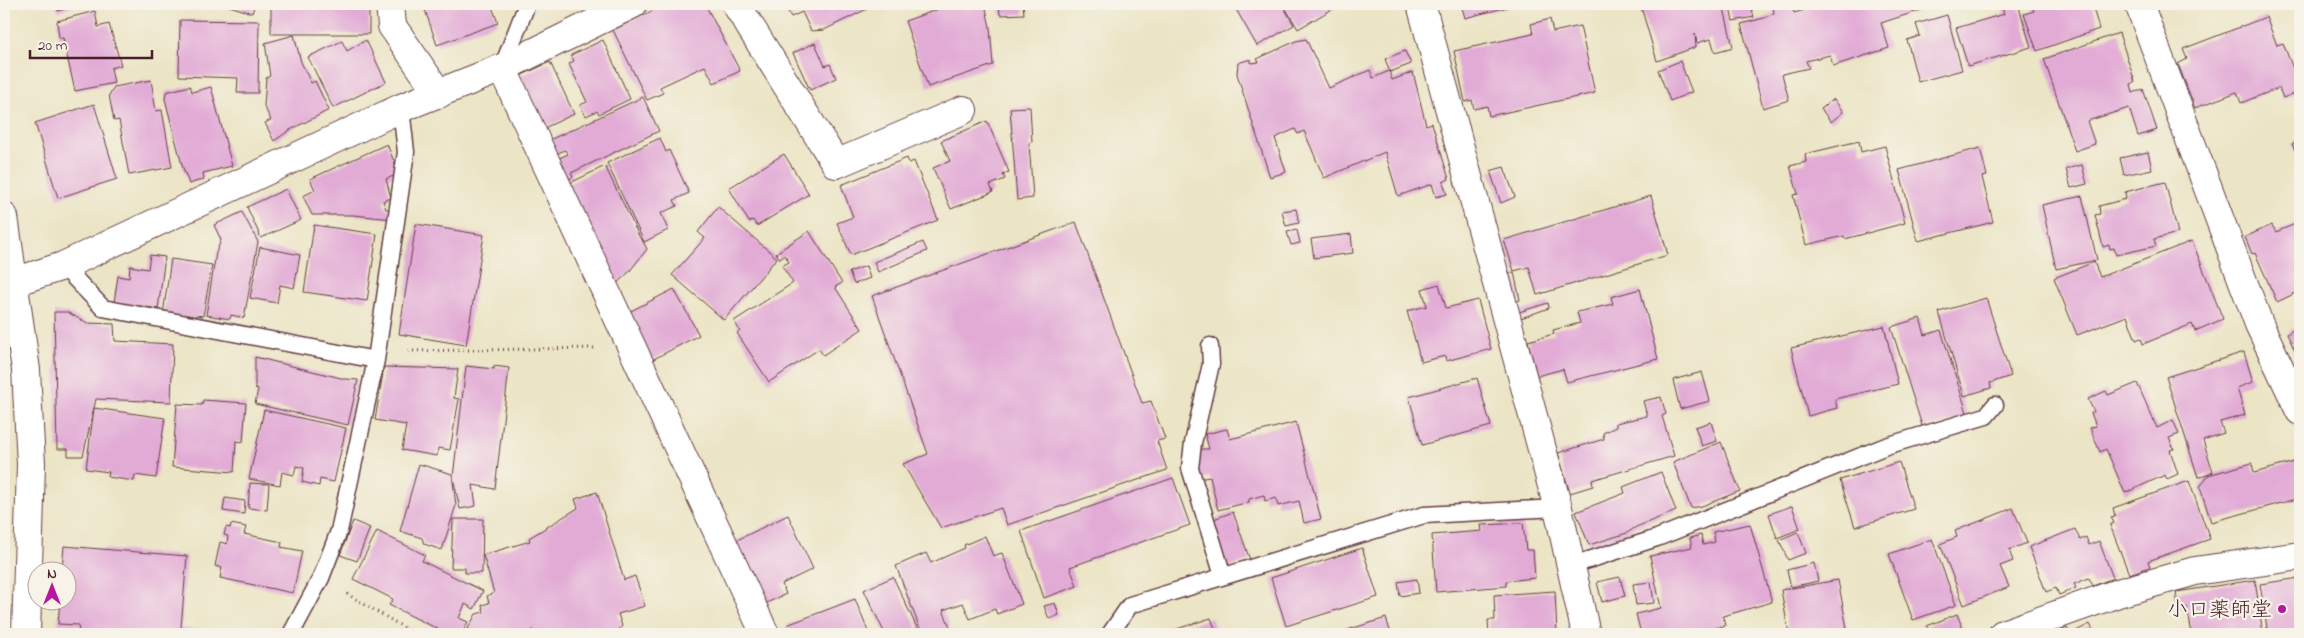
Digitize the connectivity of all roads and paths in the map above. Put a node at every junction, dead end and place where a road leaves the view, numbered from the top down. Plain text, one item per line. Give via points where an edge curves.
1 (390, 4) edge
2 (528, 4) edge
3 (633, 4) edge
4 (736, 4) edge
5 (1421, 4) edge
6 (2139, 4) edge
7 (502, 68) junction
8 (439, 94) junction
9 (401, 108) junction
10 (963, 110) dead end
11 (4, 218) edge
12 (63, 266) junction
13 (9, 283) edge
14 (1210, 346) dead end
15 (630, 348) junction
16 (377, 356) junction
17 (1995, 405) dead end
18 (2300, 411) edge
19 (1558, 508) junction
20 (2300, 556) edge
21 (1570, 566) junction
22 (1223, 576) junction
23 (321, 578) junction
24 (26, 634) edge
25 (291, 634) edge
26 (415, 634) edge
27 (765, 634) edge
28 (1110, 634) edge
29 (1586, 634) edge
30 (2003, 634) edge

1 - 8 street via 392,26
2 - 7 lane
3 - 7 street
4 - 10 street via 836,164
5 - 19 street
6 - 18 street via 2259,324
7 - 8 street
7 - 15 street
8 - 9 street
9 - 12 street
9 - 16 lane via 406,152
11 - 13 street
12 - 13 street
12 - 16 lane via 103,308
13 - 24 street via 26,370 31,464
14 - 22 lane via 1211,364 1190,468
15 - 16 path
15 - 27 street
16 - 23 lane via 338,532
17 - 21 lane via 1986,416 1886,446 1657,538
19 - 21 street
19 - 22 lane via 1424,515
20 - 30 street via 2195,571 2118,593
21 - 29 street
22 - 28 lane via 1130,605
23 - 25 lane
23 - 26 path

